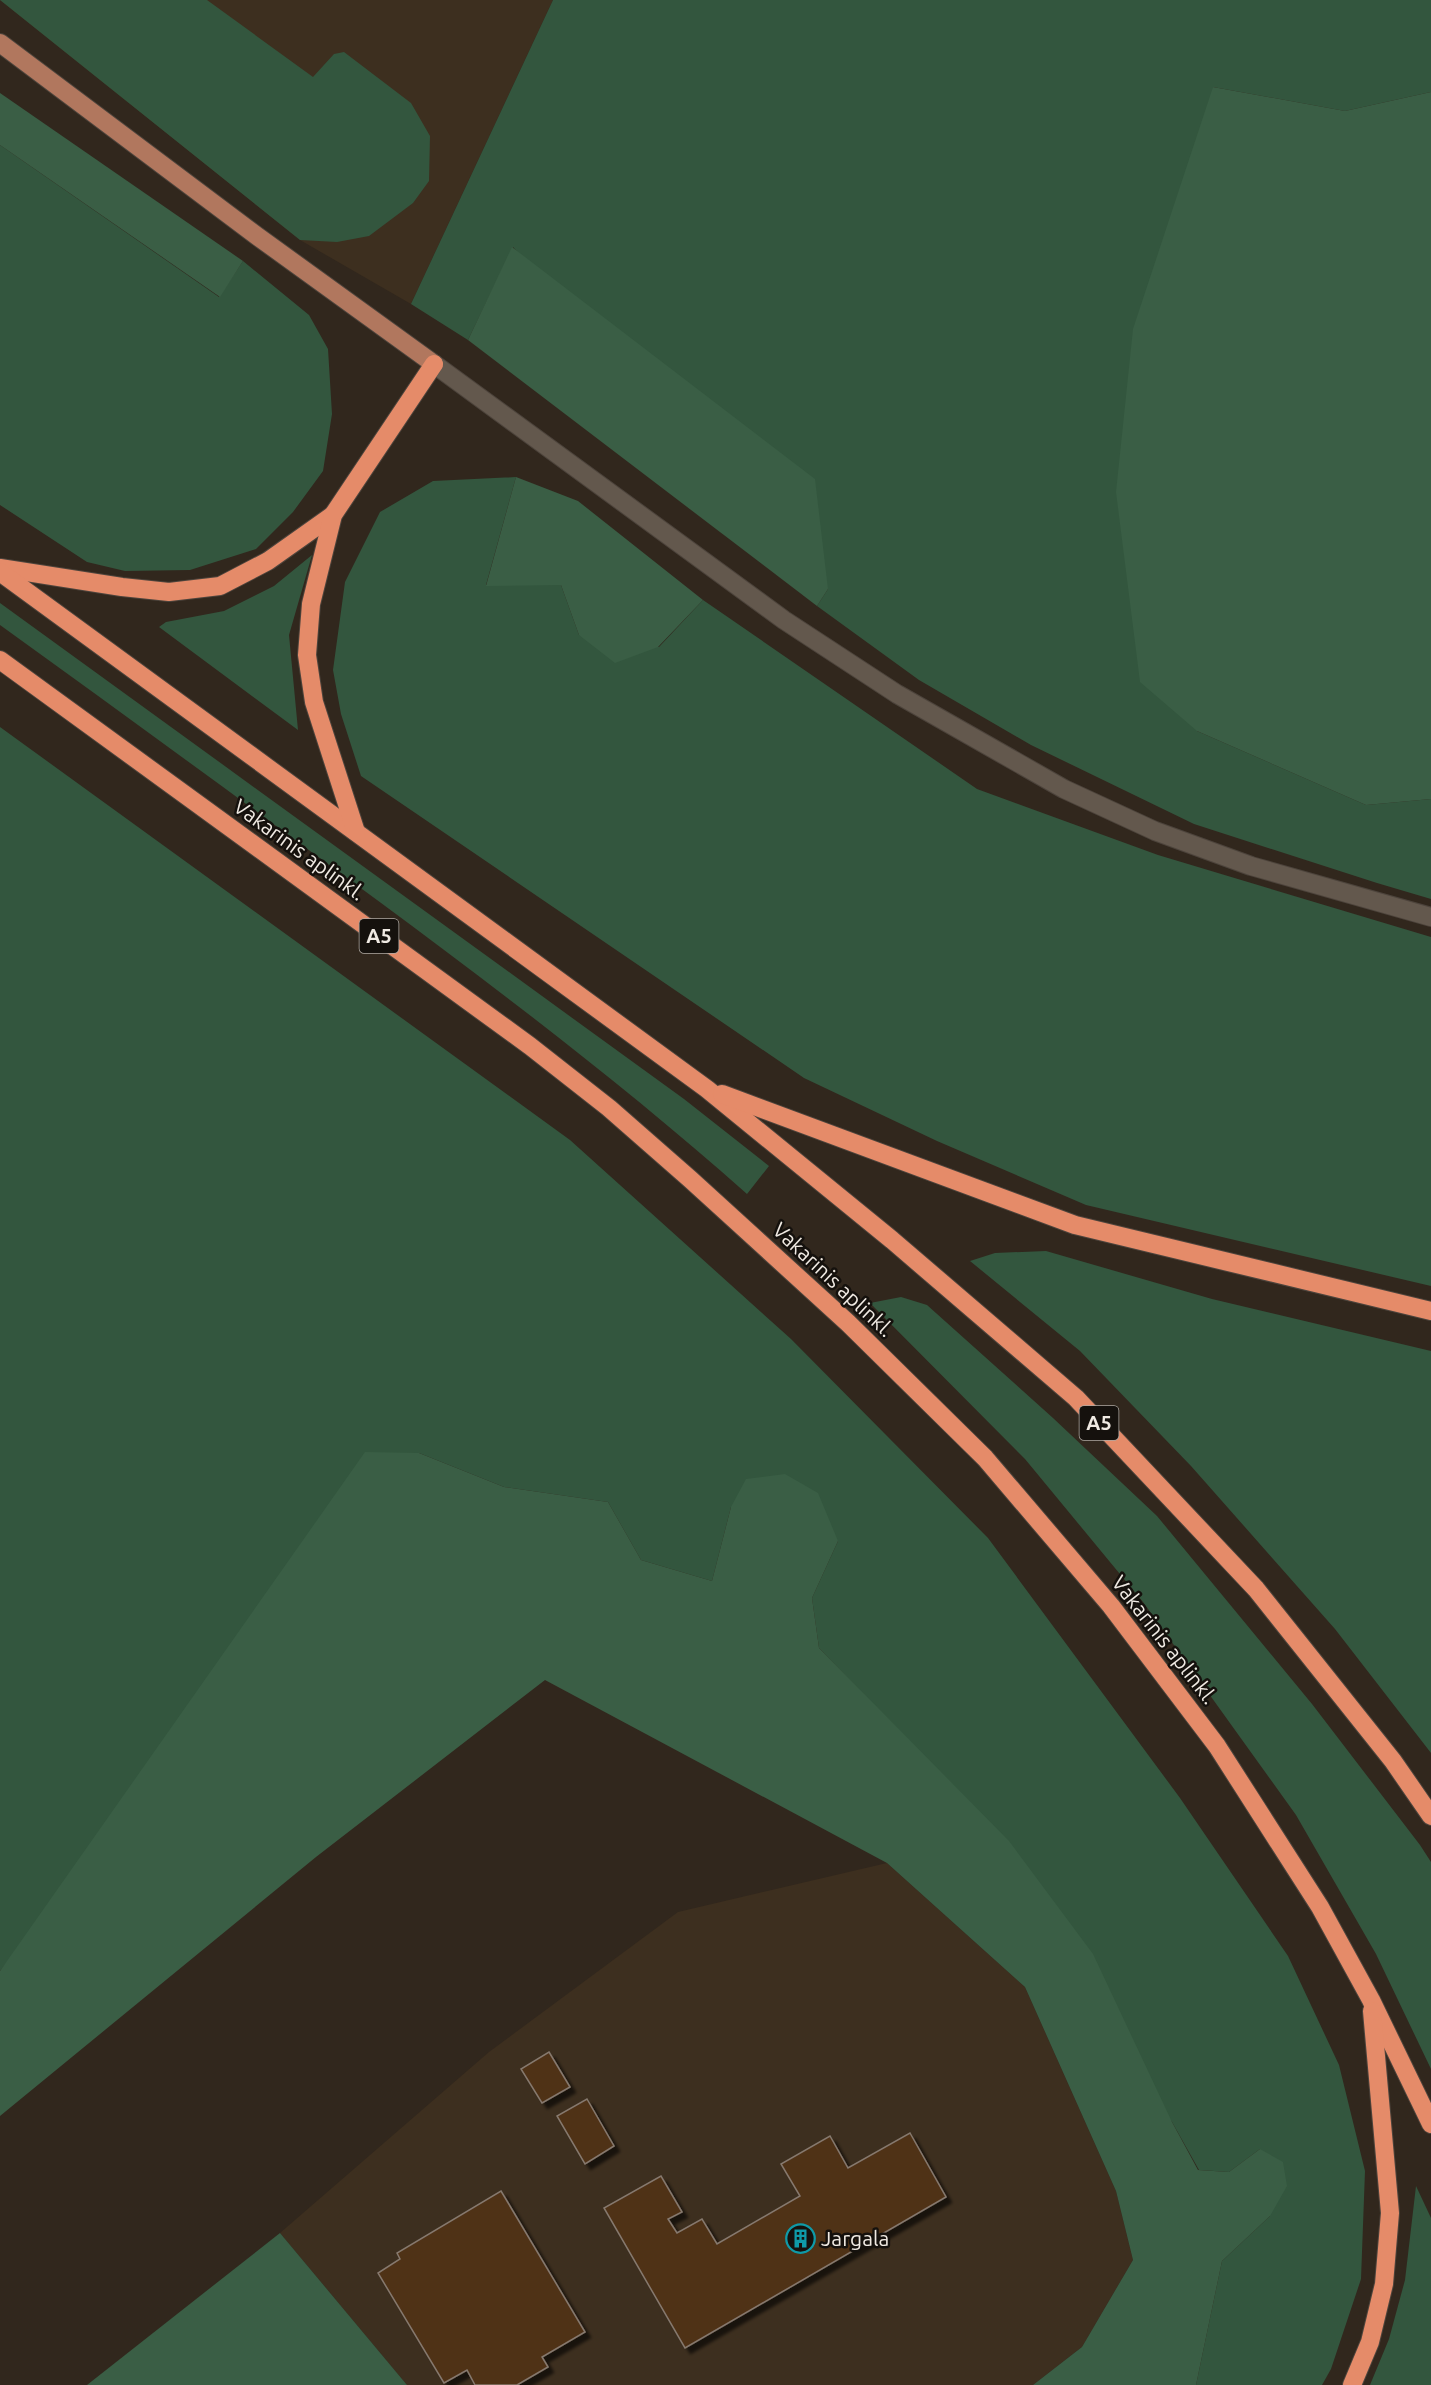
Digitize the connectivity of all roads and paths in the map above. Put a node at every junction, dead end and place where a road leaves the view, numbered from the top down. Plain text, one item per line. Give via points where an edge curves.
1 (0, 43) edge
2 (434, 364) junction
3 (333, 515) junction
4 (0, 568) edge
5 (0, 572) edge
6 (0, 660) edge
7 (356, 832) junction
8 (1431, 917) edge
9 (707, 1089) junction
10 (1431, 1311) edge
11 (1431, 1815) edge
12 (1371, 2001) junction
13 (1431, 2124) edge
14 (1352, 2385) edge

1 - 2 main road
2 - 3 highway
2 - 8 street via 784,620 897,694 1064,789 1155,831 1251,866
3 - 4 highway via 268,561 220,586 169,591
3 - 7 highway via 311,604 307,655 314,702
5 - 7 highway, A5
6 - 12 highway, Vakarinis aplinkl. / A5 via 530,1046 609,1108 848,1323 985,1458 1111,1606 1217,1746 1320,1907
7 - 9 highway, A5
9 - 10 highway via 1075,1225
9 - 11 highway, A5 via 892,1240 1076,1398 1256,1588
12 - 13 highway, Vakarinis aplinkl.
12 - 14 highway via 1389,2213 1384,2284 1370,2342

